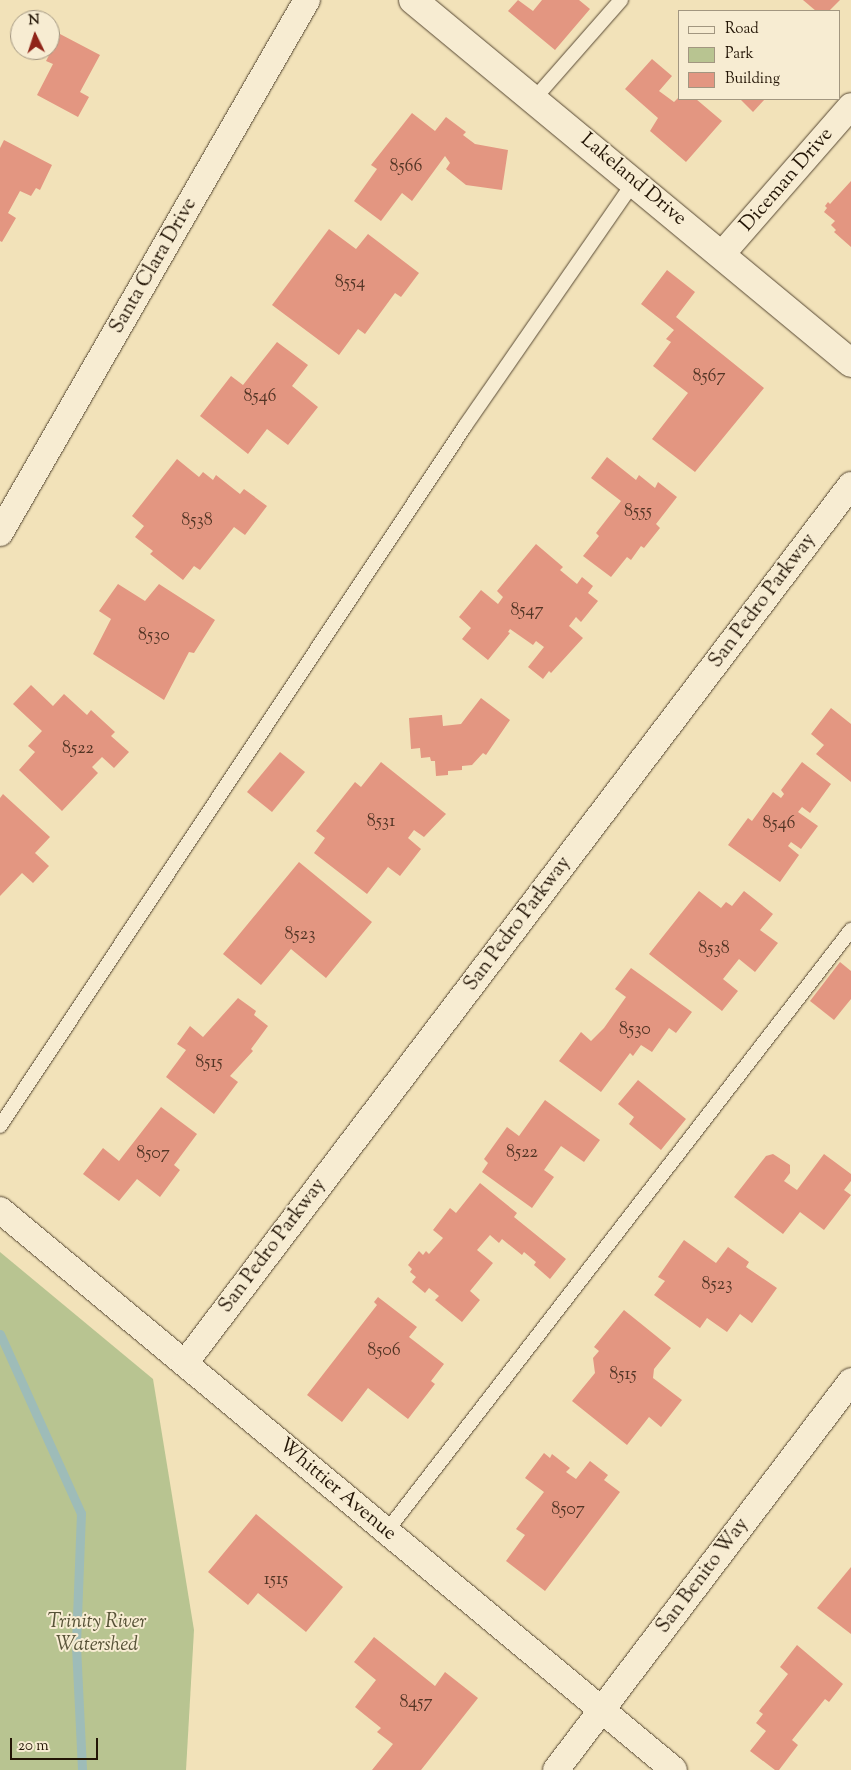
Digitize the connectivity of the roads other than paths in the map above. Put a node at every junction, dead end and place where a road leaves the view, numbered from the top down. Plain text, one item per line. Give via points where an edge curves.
1 (307, 0) edge
2 (413, 0) edge
3 (620, 0) edge
4 (534, 99) junction
5 (851, 106) edge
6 (634, 182) junction
7 (722, 254) junction
8 (851, 363) edge
9 (851, 485) edge
10 (0, 533) edge
11 (851, 930) edge
12 (0, 1126) edge
13 (0, 1210) edge
14 (185, 1363) junction
15 (851, 1381) edge
16 (386, 1532) junction
17 (601, 1710) junction
18 (556, 1770) edge
19 (674, 1770) edge

1 - 10 street, Santa Clara Drive
2 - 4 street, Lakeland Drive
3 - 4 lane
4 - 6 street, Lakeland Drive
5 - 7 street, Diceman Drive
6 - 7 street, Lakeland Drive
6 - 12 lane via 465,426
7 - 8 street, Lakeland Drive
9 - 14 street, San Pedro Parkway
11 - 16 lane
13 - 14 street, Whittier Avenue
14 - 16 street, Whittier Avenue
15 - 17 street, San Benito Way
16 - 17 street, Whittier Avenue
17 - 18 street, San Benito Way
17 - 19 street, Whittier Avenue

